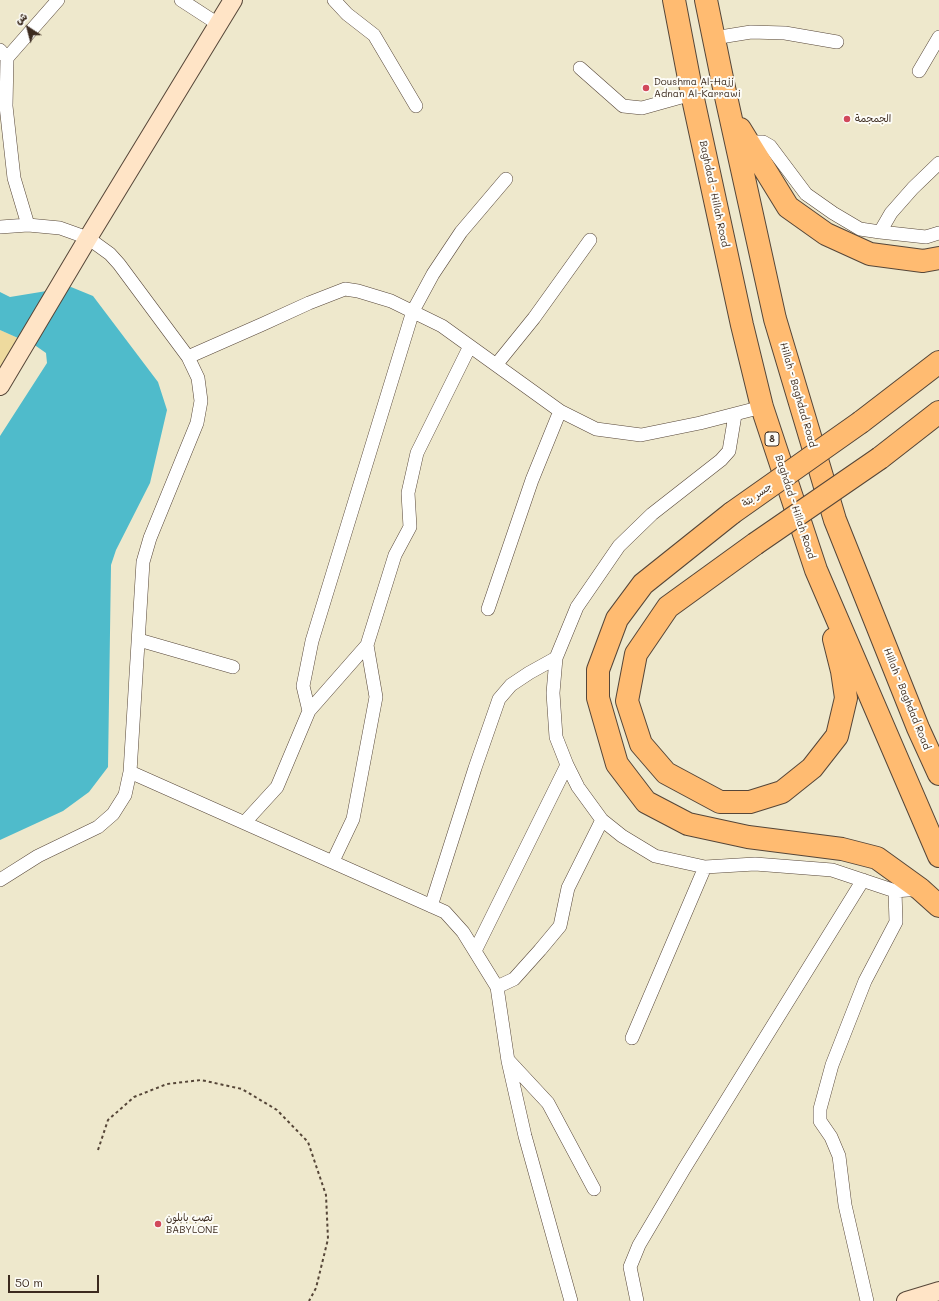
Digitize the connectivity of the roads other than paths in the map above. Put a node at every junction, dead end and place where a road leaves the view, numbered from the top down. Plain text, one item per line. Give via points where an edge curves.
1 (58, 0) edge
2 (181, 0) edge
3 (233, 0) edge
4 (334, 0) edge
5 (674, 0) edge
6 (706, 0) edge
7 (218, 24) junction
8 (939, 37) edge
9 (714, 42) junction
10 (837, 42) dead end
11 (3, 54) edge
12 (685, 54) junction
13 (580, 68) dead end
14 (919, 71) dead end
15 (723, 86) junction
16 (693, 95) junction
17 (416, 106) dead end
18 (729, 111) junction
19 (750, 146) junction
20 (939, 163) edge
21 (506, 179) dead end
22 (28, 225) junction
23 (0, 227) edge
24 (880, 232) junction
25 (939, 233) edge
26 (88, 238) junction
27 (590, 240) dead end
28 (939, 258) edge
29 (413, 312) junction
30 (470, 346) junction
31 (188, 357) junction
32 (939, 362) edge
33 (496, 366) junction
34 (0, 386) edge
35 (762, 407) junction
36 (560, 410) junction
37 (939, 412) edge
38 (735, 415) junction
39 (816, 570) junction
40 (488, 609) dead end
41 (139, 640) junction
42 (367, 645) junction
43 (556, 658) junction
44 (233, 667) dead end
45 (309, 711) junction
46 (567, 765) junction
47 (130, 772) junction
48 (939, 774) edge
49 (602, 820) junction
50 (244, 822) junction
51 (939, 856) edge
52 (333, 862) junction
53 (705, 868) junction
54 (0, 880) edge
55 (863, 880) junction
56 (920, 889) junction
57 (895, 891) junction
58 (431, 906) junction
59 (939, 906) edge
60 (474, 951) junction
61 (497, 987) junction
62 (632, 1038) dead end
63 (508, 1061) junction
64 (594, 1188) dead end
65 (939, 1291) edge
66 (571, 1301) edge
67 (636, 1301) edge
68 (867, 1301) edge
69 (906, 1301) edge

1 - 11 street
2 - 7 street
3 - 7 street
4 - 17 street via 374,35
5 - 12 highway, Baghdad - Hillah Road / 8
6 - 9 highway, Hillah - Baghdad Road
7 - 26 street
8 - 14 street
9 - 10 street via 751,32 778,33
9 - 12 highway via 707,54
9 - 15 highway, Hillah - Baghdad Road
11 - 22 street via 14,178
12 - 16 highway, Baghdad - Hillah Road / 8
13 - 16 street via 623,106 642,108
15 - 16 highway via 706,85
15 - 18 highway, Hillah - Baghdad Road
16 - 35 highway, Baghdad - Hillah Road / 8
18 - 19 highway
18 - 48 highway, Hillah - Baghdad Road via 775,319 835,520 918,728
19 - 24 street via 754,142 763,142 770,146 806,194 860,228
19 - 28 highway via 788,207 826,234 870,254 923,261
20 - 24 street via 891,213
21 - 29 street via 461,232 433,274
22 - 23 street
22 - 26 street via 60,228
24 - 25 street via 926,237
26 - 31 street via 119,264
26 - 34 street
27 - 33 street
29 - 30 street via 442,326
29 - 31 street via 391,301 345,289
29 - 45 street via 312,641 303,686
30 - 33 street
30 - 42 street via 417,453 408,493 410,527 395,555
31 - 41 street via 198,378 200,412 143,562
32 - 56 highway, جسر بتة, bridge via 861,422 732,513 643,584 618,619 598,670 598,698 617,764 646,802 688,824 748,837 842,850 877,858
33 - 36 street
35 - 38 street
35 - 39 highway, Baghdad - Hillah Road / 8
36 - 38 street via 596,429 641,435
36 - 40 street via 532,480
37 - 39 highway, bridge via 880,458 754,544 668,607 636,654 627,701 641,744 666,773 720,802 750,802 782,792 812,768 837,736 846,698 842,671
38 - 43 street via 729,451 652,514 620,546 577,607
39 - 51 highway, Baghdad - Hillah Road / 8
41 - 44 street
41 - 47 street
42 - 45 street
42 - 52 street via 376,696 353,819
43 - 46 street via 556,737
43 - 58 street via 511,685 499,699 474,768
45 - 50 street via 277,787
46 - 49 street via 578,787
46 - 60 street
47 - 50 street
47 - 54 street via 120,805 106,821 89,832 38,856
49 - 53 street via 655,856
49 - 61 street via 568,888 560,926 514,979
50 - 52 street
52 - 58 street
53 - 55 street via 755,864 832,870
53 - 62 street
55 - 57 street
55 - 67 street via 639,1245 630,1267
56 - 57 street
56 - 59 highway, جسر بتة
57 - 68 street via 896,922 865,980 832,1065 820,1109 820,1121 831,1137 838,1156 845,1205
58 - 60 street via 446,912 463,932
60 - 61 street
61 - 63 street
63 - 64 street via 548,1103
63 - 66 street via 525,1136
65 - 69 street

